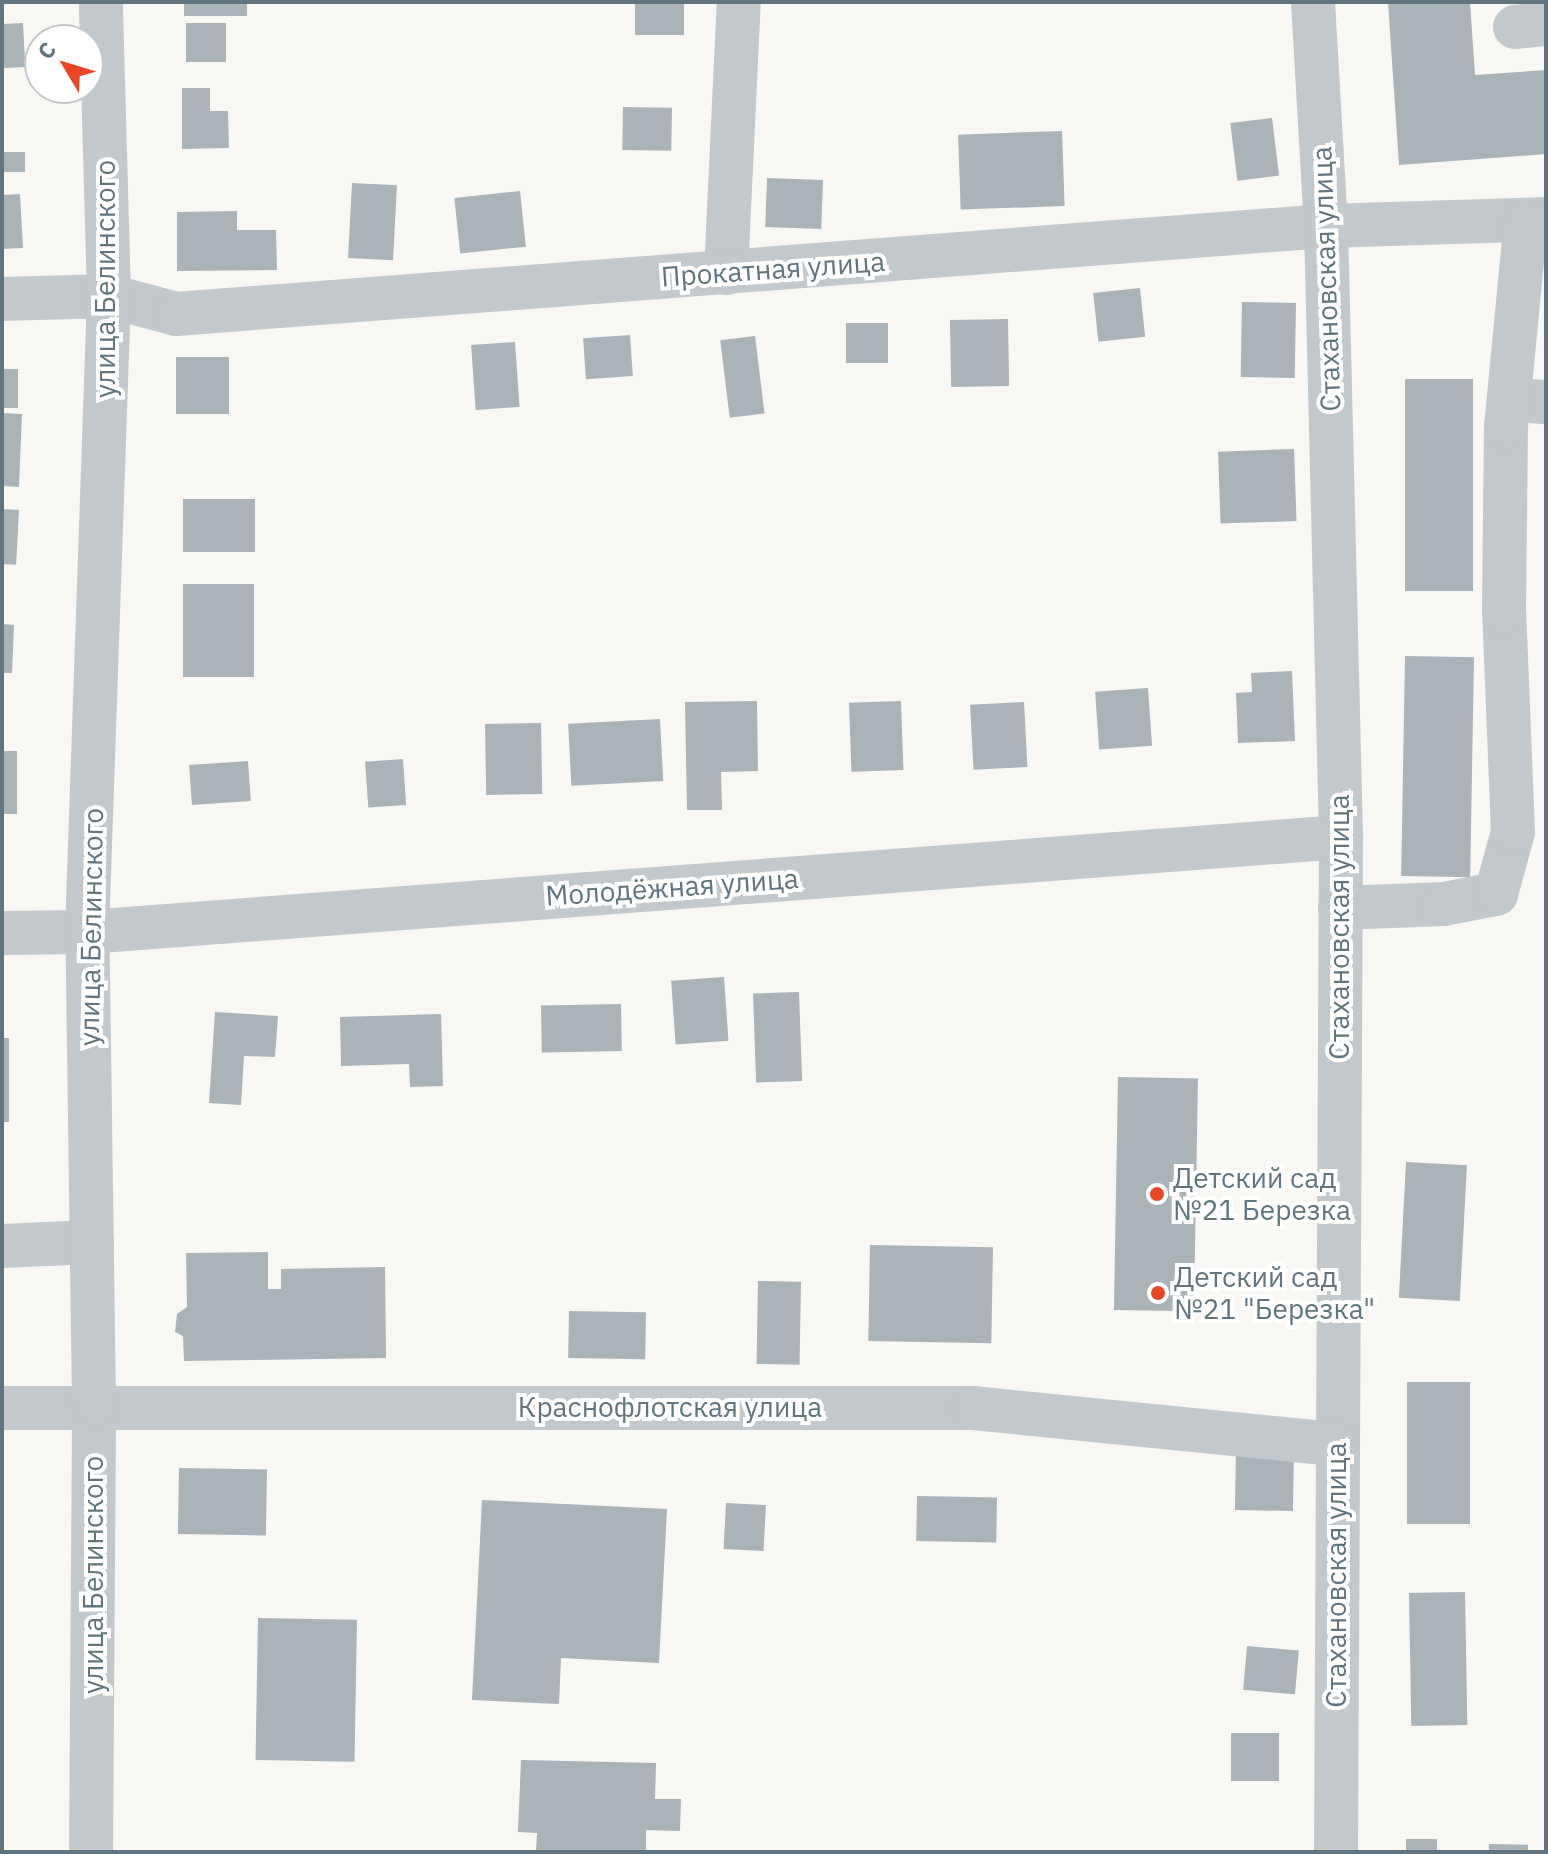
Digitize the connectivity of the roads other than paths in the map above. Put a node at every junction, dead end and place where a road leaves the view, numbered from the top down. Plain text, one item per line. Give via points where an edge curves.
1 (101, 2) edge
2 (739, 2) edge
3 (1313, 2) edge
4 (1536, 220) edge
5 (1326, 226) junction
6 (726, 273) junction
7 (109, 296) junction
8 (2, 299) edge
9 (1527, 400) edge
10 (1341, 837) junction
11 (1340, 908) junction
12 (87, 932) junction
13 (2, 933) edge
14 (92, 1242) junction
15 (2, 1246) edge
16 (94, 1404) junction
17 (2, 1408) edge
18 (1336, 1444) junction
19 (91, 1852) edge
20 (1336, 1852) edge

1 - 7 street, улица Белинского
2 - 6 street
3 - 5 street, Стахановская улица
4 - 5 street, Прокатная улица
4 - 9 street
5 - 6 street, Прокатная улица
5 - 10 street, Стахановская улица
6 - 7 street, Прокатная улица via 176,314
7 - 8 street, Прокатная улица
7 - 12 street, улица Белинского
9 - 11 street via 1504,612 1513,832 1496,894 1444,904
10 - 11 street, Стахановская улица
10 - 12 street, Молодёжная улица
11 - 18 street, Стахановская улица
12 - 13 street, Молодёжная улица
12 - 14 street, улица Белинского
14 - 15 street
14 - 16 street, улица Белинского
16 - 17 street, Краснофлотская улица
16 - 18 street, Краснофлотская улица via 973,1408
16 - 19 street, улица Белинского
18 - 20 street, Стахановская улица

